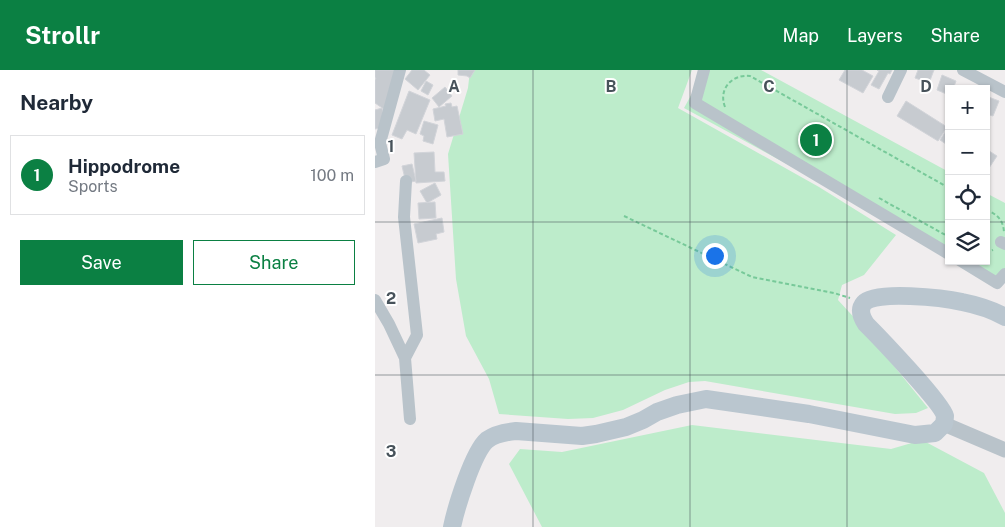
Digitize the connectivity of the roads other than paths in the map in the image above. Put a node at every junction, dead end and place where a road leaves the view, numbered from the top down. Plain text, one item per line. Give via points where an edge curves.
1 (400, 70) edge
2 (704, 70) edge
3 (901, 70) edge
4 (963, 70) edge
5 (1005, 92) edge
6 (888, 97) dead end
7 (375, 162) edge
8 (406, 181) dead end
9 (945, 252) edge
10 (968, 265) edge
11 (1005, 274) edge
12 (375, 300) edge
13 (1005, 317) edge
14 (405, 358) junction
15 (409, 419) dead end
16 (944, 424) junction
17 (1005, 450) edge
18 (452, 527) edge

1 - 7 street via 380,143 384,159
2 - 9 street via 695,103
3 - 6 street
4 - 5 street
8 - 14 street via 404,217 417,335
10 - 11 street via 997,283
12 - 14 street
13 - 16 main road via 987,308 945,298 885,297 869,299 861,308 865,324 942,410
14 - 15 street
16 - 17 street
16 - 18 main road via 935,433 915,435 809,414 706,399 677,405 626,427 597,434 505,432 487,440 480,448

